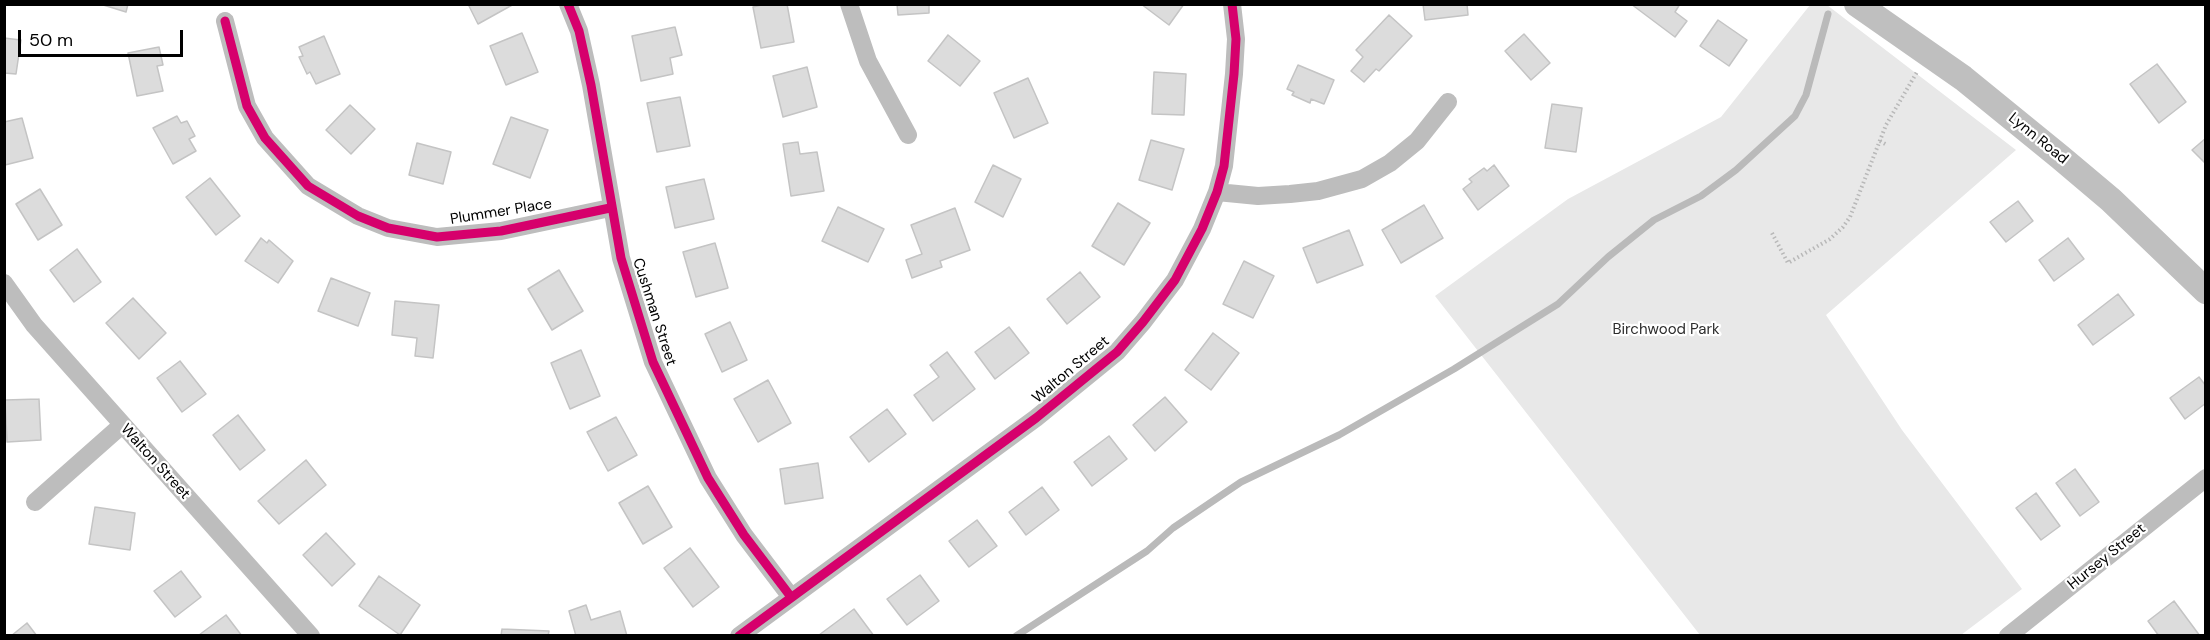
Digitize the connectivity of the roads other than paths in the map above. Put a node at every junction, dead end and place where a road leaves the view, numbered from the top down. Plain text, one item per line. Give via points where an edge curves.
1 (568, 4) edge
2 (849, 4) edge
3 (1232, 4) edge
4 (1857, 4) edge
5 (225, 21) dead end
6 (1448, 102) dead end
7 (908, 135) dead end
8 (1217, 192) junction
9 (610, 208) junction
10 (4, 283) edge
11 (2205, 291) edge
12 (122, 425) junction
13 (2205, 478) edge
14 (35, 502) dead end
15 (791, 597) junction
16 (311, 636) edge
17 (739, 636) edge
18 (2008, 636) edge

1 - 9 street, Cushman Street via 579,31 591,85
2 - 7 street via 868,61
3 - 8 street, Walton Street via 1234,74 1224,166
4 - 11 street, Lynn Road via 1963,78 2111,200
5 - 9 street, Plummer Place via 248,106 265,138 308,186 358,216 388,228 437,237 501,231
6 - 8 street via 1417,141 1362,179 1290,194
8 - 15 street, Walton Street via 1175,280 1118,352 1036,418
9 - 15 street, Cushman Street via 653,362 695,453 744,535
10 - 12 street, Walton Street via 34,325
12 - 14 street
12 - 16 street, Walton Street
13 - 18 street, Hursey Street
15 - 17 street, Walton Street

